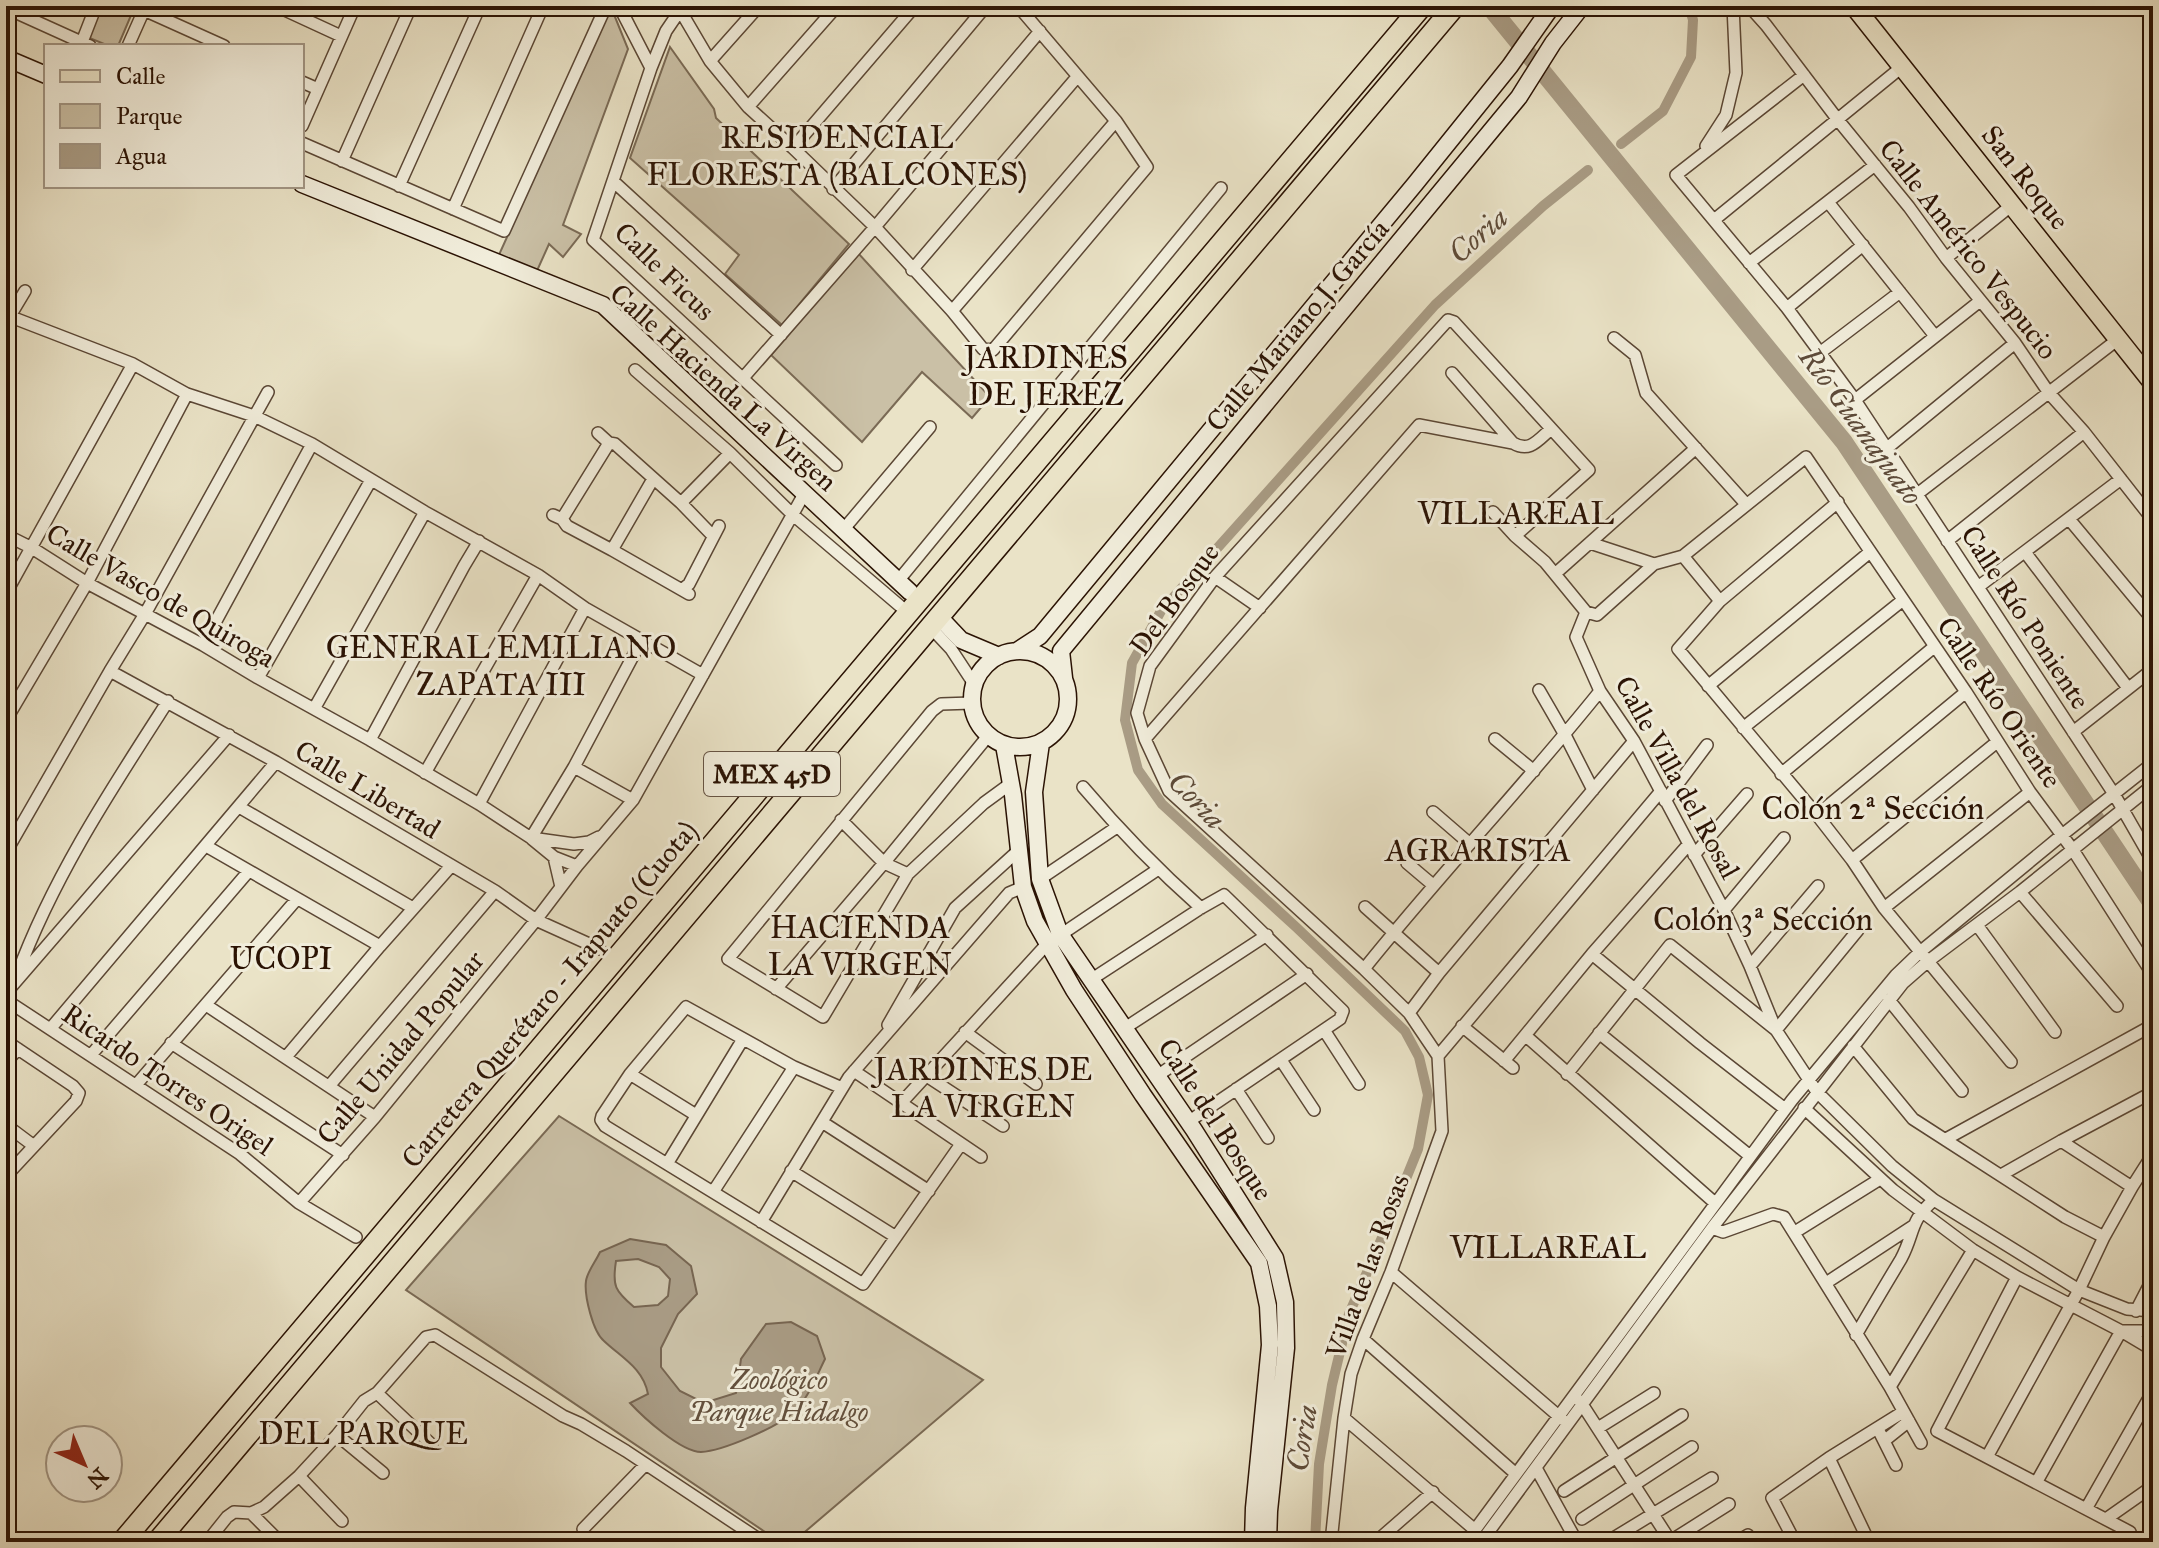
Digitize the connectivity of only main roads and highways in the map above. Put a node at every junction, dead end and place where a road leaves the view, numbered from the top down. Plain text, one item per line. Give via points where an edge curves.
1 (1422, 6) edge
2 (1455, 6) edge
3 (1854, 6) edge
4 (1869, 6) edge
5 (2035, 226) junction
6 (2153, 365) edge
7 (2153, 383) edge
8 (122, 1542) edge
9 (157, 1542) edge

1 - 8 highway, Carretera Querétaro - Irapuato (Cuota) / MEX 45D
2 - 9 highway, Carretera Querétaro - Irapuato (Cuota) / MEX 45D
3 - 5 main road, San Roque via 2012,205
4 - 5 main road, San Roque
5 - 6 main road, San Roque
5 - 7 main road, San Roque

